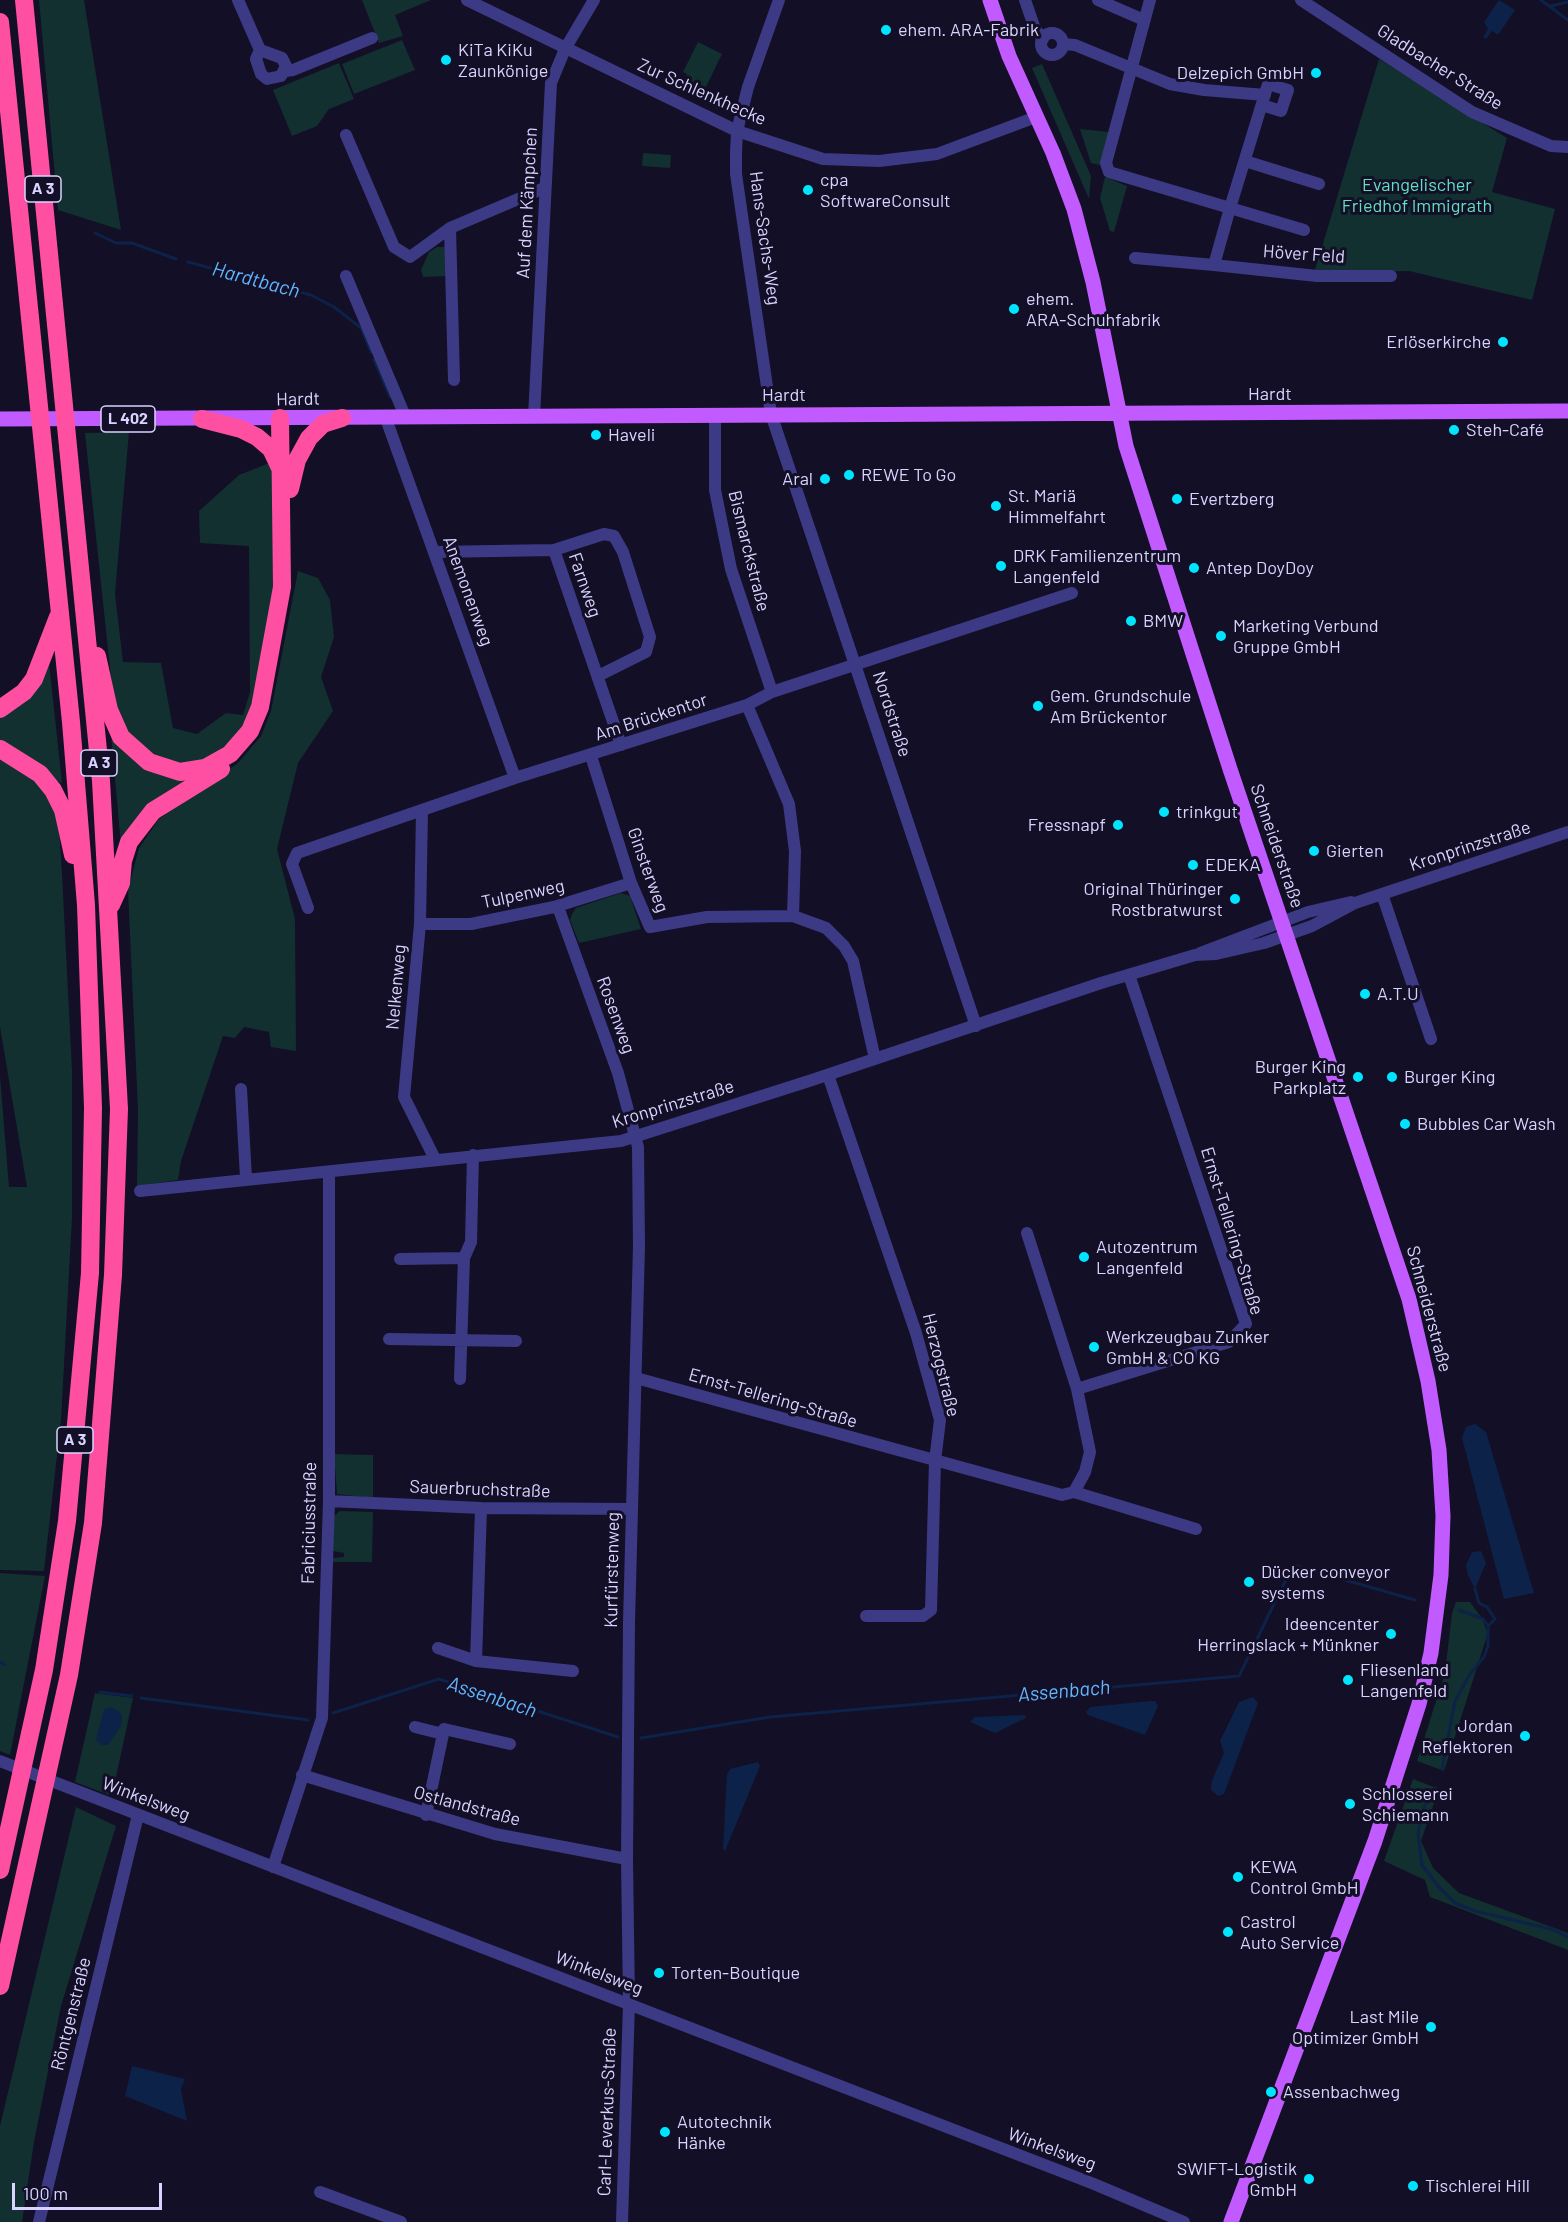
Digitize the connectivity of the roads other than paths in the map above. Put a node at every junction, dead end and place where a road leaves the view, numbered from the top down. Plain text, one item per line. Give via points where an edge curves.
1 (24, 0) edge
2 (238, 0) edge
3 (467, 0) edge
4 (594, 0) edge
5 (779, 0) edge
6 (990, 0) edge
7 (1025, 0) edge
8 (1098, 0) edge
9 (1150, 0) edge
10 (1301, 0) edge
11 (1144, 20) junction
12 (0, 22) edge
13 (372, 38) dead end
14 (565, 49) junction
15 (260, 50) junction
16 (1130, 69) junction
17 (286, 71) junction
18 (1036, 117) junction
19 (737, 131) junction
20 (346, 135) dead end
21 (1568, 147) edge
22 (1245, 161) junction
23 (1319, 184) dead end
24 (544, 188) junction
25 (1230, 208) junction
26 (450, 228) junction
27 (1304, 230) dead end
28 (1136, 258) dead end
29 (1214, 265) junction
30 (346, 276) dead end
31 (1391, 276) dead end
32 (454, 380) dead end
33 (1568, 411) edge
34 (1117, 413) junction
35 (771, 414) junction
36 (715, 415) junction
37 (385, 416) junction
38 (405, 416) junction
39 (534, 417) junction
40 (284, 418) junction
41 (342, 418) junction
42 (0, 419) edge
43 (202, 419) junction
44 (281, 470) junction
45 (290, 489) junction
46 (554, 550) junction
47 (435, 552) junction
48 (1072, 593) dead end
49 (59, 612) junction
50 (84, 616) junction
51 (858, 666) junction
52 (598, 676) junction
53 (772, 692) junction
54 (747, 705) junction
55 (0, 709) edge
56 (621, 745) junction
57 (0, 749) edge
58 (591, 756) junction
59 (515, 778) junction
60 (422, 811) junction
61 (1568, 832) edge
62 (631, 883) junction
63 (1382, 894) junction
64 (86, 905) junction
65 (558, 907) junction
66 (308, 908) dead end
67 (109, 910) junction
68 (793, 916) junction
69 (420, 924) junction
70 (1285, 929) junction
71 (1129, 975) junction
72 (976, 1026) junction
73 (1431, 1039) dead end
74 (875, 1059) junction
75 (828, 1075) junction
76 (241, 1089) dead end
77 (635, 1137) junction
78 (473, 1155) junction
79 (435, 1159) junction
80 (329, 1172) junction
81 (246, 1178) junction
82 (140, 1191) dead end
83 (1027, 1233) dead end
84 (464, 1258) junction
85 (400, 1259) dead end
86 (388, 1339) dead end
87 (461, 1340) junction
88 (516, 1341) dead end
89 (636, 1378) junction
90 (460, 1379) dead end
91 (1077, 1389) junction
92 (935, 1461) junction
93 (1074, 1492) junction
94 (328, 1501) junction
95 (481, 1508) junction
96 (631, 1509) junction
97 (1196, 1529) dead end
98 (866, 1616) dead end
99 (438, 1648) dead end
100 (476, 1661) junction
101 (573, 1671) dead end
102 (415, 1727) dead end
103 (444, 1734) junction
104 (510, 1744) dead end
105 (0, 1761) edge
106 (302, 1775) junction
107 (138, 1815) junction
108 (426, 1815) junction
109 (627, 1859) junction
110 (273, 1867) junction
111 (0, 1870) edge
112 (0, 1986) edge
113 (629, 2004) junction
114 (320, 2192) dead end
115 (39, 2222) edge
116 (401, 2222) edge
117 (622, 2222) edge
118 (1184, 2222) edge
119 (1231, 2222) edge

1 - 50 highway, A 3
2 - 15 street
3 - 14 street, Zur Schlenkhecke
4 - 14 street, Auf dem Kämpchen
5 - 19 street, Hans-Sachs-Weg
6 - 18 main road, Schneiderstraße
7 - 16 street via 1035,29 1043,39 1056,34 1063,44 1075,45
8 - 11 street
9 - 11 street
10 - 21 street, Gladbacher Straße via 1472,112 1551,146
11 - 16 street
12 - 49 highway, A 3
13 - 17 street
14 - 19 street, Zur Schlenkhecke
14 - 24 street, Auf dem Kämpchen via 551,82
15 - 17 street via 282,58
15 - 17 street via 256,59 267,79
16 - 22 street via 1170,84 1263,100
16 - 25 street, Höver Feld via 1106,163 1109,172
18 - 19 street, Zur Schlenkhecke via 937,154 879,161 823,159
18 - 34 main road, Schneiderstraße via 1074,209 1101,321
19 - 35 street, Hans-Sachs-Weg via 736,174
20 - 26 street via 394,247 410,257
22 - 23 street
22 - 25 street
24 - 26 street
24 - 39 street, Auf dem Kämpchen
25 - 27 street, Höver Feld
25 - 29 street
26 - 32 street
28 - 29 street, Höver Feld
29 - 31 street, Höver Feld via 1317,276
30 - 38 street
33 - 34 main road, Hardt / L 402
34 - 35 main road, Hardt / L 402
34 - 70 main road, Schneiderstraße via 1163,565
35 - 36 main road, Hardt / L 402
35 - 51 street, Nordstraße
36 - 39 main road, Hardt / L 402
36 - 53 street, Bismarckstraße via 715,490 731,569
37 - 38 main road, Hardt / L 402
37 - 41 main road, Hardt / L 402
37 - 47 street, Anemonenweg
38 - 39 main road, Hardt / L 402
40 - 41 main road, Hardt / L 402
40 - 43 main road, Hardt / L 402
40 - 44 highway
40 - 45 highway
41 - 45 highway via 322,424 309,438 297,460
42 - 43 main road, Hardt / L 402
43 - 44 highway via 257,437 271,449
44 - 50 highway via 282,587 260,707 250,731 230,754 205,768 180,772 149,762 121,737 109,710 102,672
45 - 67 highway via 289,582 266,709 256,735 236,760 153,811 129,842 121,883
46 - 47 street, Farnweg
46 - 52 street, Farnweg
46 - 52 street via 604,534 614,536 623,552 650,637 646,652
47 - 59 street, Anemonenweg
48 - 51 street, Am Brückentor
49 - 55 highway via 34,679 16,699
49 - 64 highway, A 3
50 - 67 highway, A 3
51 - 53 street, Am Brückentor
51 - 72 street, Nordstraße
52 - 56 street, Farnweg
53 - 54 street, Am Brückentor
54 - 56 street, Am Brückentor
54 - 68 street via 789,804 795,851
56 - 58 street, Am Brückentor
57 - 64 highway via 40,774 53,790 63,810
58 - 59 street, Am Brückentor
58 - 62 street, Ginsterweg
59 - 60 street, Am Brückentor
60 - 66 street, Am Brückentor via 294,855 292,864
60 - 69 street, Nelkenweg
61 - 63 street, Kronprinzstraße
62 - 65 street, Tulpenweg
62 - 68 street, Ginsterweg via 650,927 707,917
63 - 70 street, Kronprinzstraße via 1355,903 1345,902
63 - 73 street
64 - 111 highway, A 3 via 93,1108 90,1273 67,1521 44,1670
65 - 69 street, Tulpenweg via 471,924
65 - 77 street, Rosenweg via 618,1072
67 - 112 highway, A 3 via 119,1173 93,1523 69,1675
68 - 74 street via 826,928 853,961
69 - 79 street, Nelkenweg via 404,1097
70 - 71 street, Kronprinzstraße via 1214,946 1195,956
70 - 119 main road, Schneiderstraße via 1411,1309 1439,1450 1442,1558 1431,1653 1408,1742 1366,1865
71 - 72 street, Kronprinzstraße
71 - 91 street, Ernst-Tellering-Straße via 1246,1324 1229,1341
72 - 74 street, Kronprinzstraße
74 - 75 street, Kronprinzstraße
75 - 77 street, Kronprinzstraße
75 - 92 street, Herzogstraße via 928,1376 940,1420
76 - 81 street
77 - 78 street, Kronprinzstraße
77 - 89 street, Kurfürstenweg via 639,1224
78 - 79 street, Kronprinzstraße
78 - 84 street via 471,1242
79 - 80 street, Kronprinzstraße
80 - 81 street, Kronprinzstraße
80 - 94 street, Fabriciusstraße
81 - 82 street, Kronprinzstraße
83 - 91 street
84 - 85 street
84 - 87 street
86 - 87 street
87 - 88 street
87 - 90 street
89 - 92 street, Ernst-Tellering-Straße
89 - 96 street, Kurfürstenweg
91 - 93 street via 1090,1452
92 - 93 street, Ernst-Tellering-Straße via 1062,1495
92 - 98 street, Herzogstraße via 931,1610 923,1616
93 - 97 street, Ernst-Tellering-Straße
94 - 95 street, Sauerbruchstraße
94 - 106 street, Fabriciusstraße via 322,1718
95 - 96 street, Sauerbruchstraße
95 - 100 street
96 - 109 street, Kurfürstenweg
99 - 100 street
100 - 101 street
102 - 103 street
103 - 104 street via 444,1729
103 - 108 street
105 - 107 street, Winkelsweg
106 - 108 street, Ostlandstraße
106 - 110 street, Fabriciusstraße
107 - 110 street, Winkelsweg
107 - 115 street, Röntgenstraße
108 - 109 street, Ostlandstraße via 495,1834
109 - 113 street, Kurfürstenweg
110 - 113 street, Winkelsweg
113 - 117 street, Carl-Leverkus-Straße
113 - 118 street, Winkelsweg
114 - 116 street

